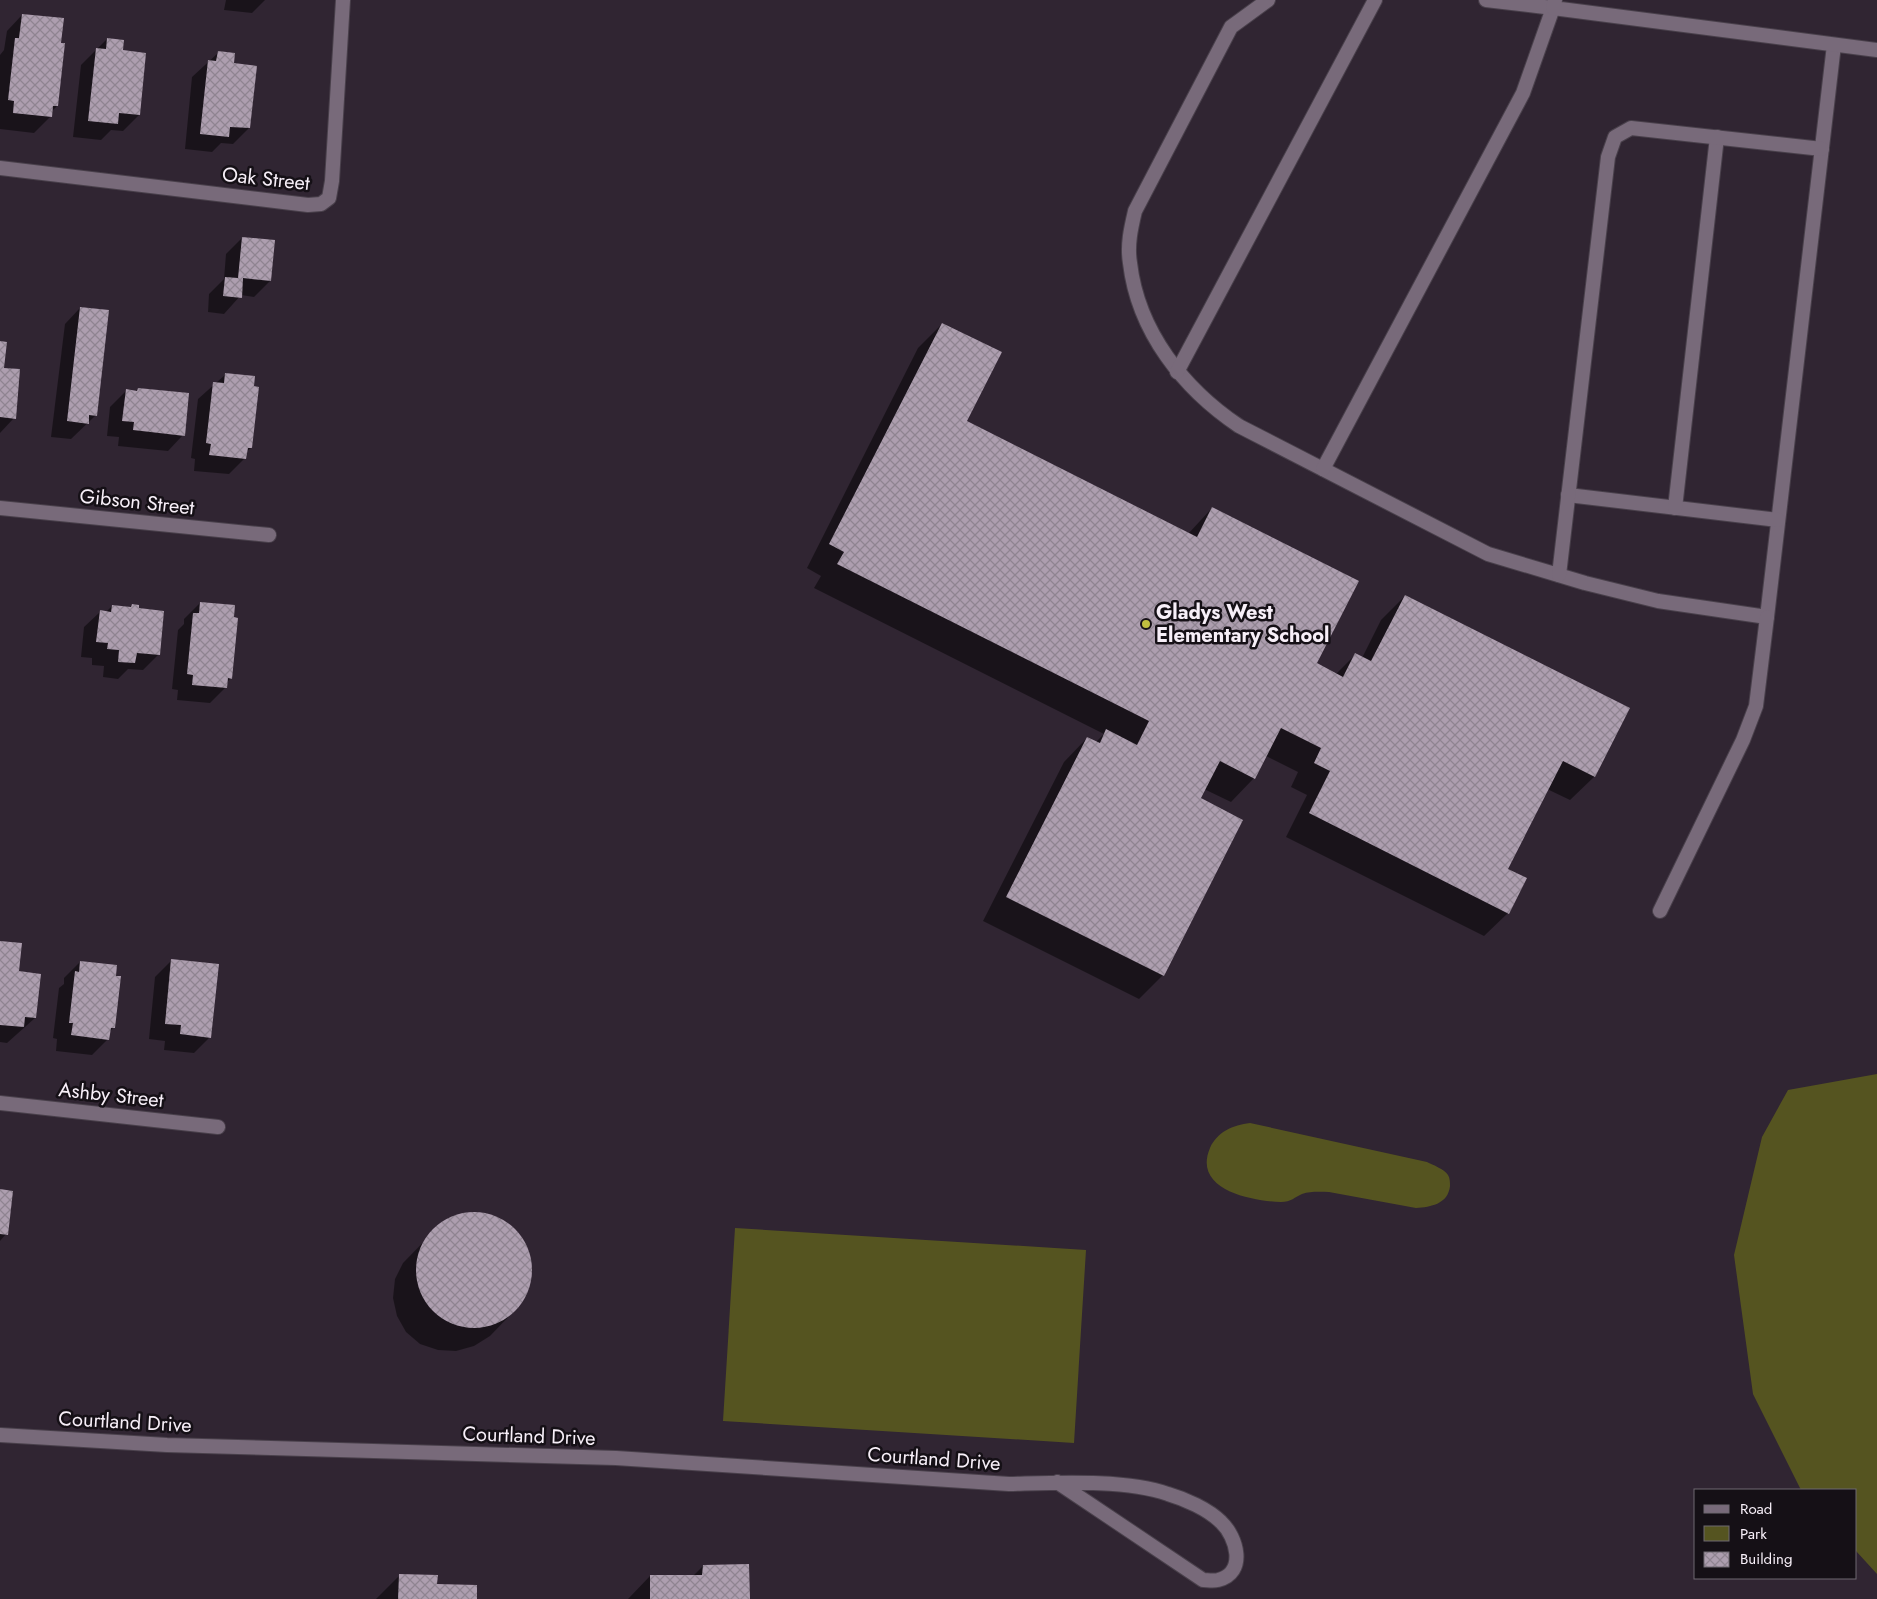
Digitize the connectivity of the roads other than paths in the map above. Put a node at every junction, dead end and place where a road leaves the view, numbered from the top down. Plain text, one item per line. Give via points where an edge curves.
1 (343, 0) edge
2 (1268, 0) edge
3 (1375, 0) edge
4 (1486, 0) edge
5 (1554, 4) edge
6 (1834, 45) junction
7 (1877, 50) edge
8 (1717, 137) junction
9 (1822, 149) junction
10 (0, 168) edge
11 (1178, 372) junction
12 (1323, 469) junction
13 (1568, 495) junction
14 (0, 508) edge
15 (1675, 508) junction
16 (1778, 520) junction
17 (269, 535) dead end
18 (1559, 575) junction
19 (1767, 617) junction
20 (1660, 911) dead end
21 (0, 1103) edge
22 (218, 1127) dead end
23 (0, 1435) edge
24 (1057, 1482) junction

1 - 10 street, Oak Street via 332,181 329,198 321,204
2 - 11 street via 1231,27 1135,211 1130,236 1130,263 1137,295 1158,343
3 - 11 street
4 - 5 street
5 - 6 street
5 - 12 street via 1523,93
6 - 7 street
6 - 9 street
8 - 9 street
8 - 13 street via 1631,128 1615,137 1608,157
8 - 15 street
9 - 16 street
11 - 12 street via 1216,411
12 - 18 street via 1488,554
13 - 15 street
13 - 18 street
14 - 17 street, Gibson Street
15 - 16 street
16 - 19 street
18 - 19 street via 1658,601
19 - 20 street via 1756,706 1743,740
21 - 22 street, Ashby Street
23 - 24 street, Courtland Drive via 167,1445 616,1458 1009,1484
24 - 24 street, Courtland Drive via 1202,1580 1218,1580 1231,1572 1238,1559 1234,1539 1221,1522 1194,1504 1166,1493 1137,1487

